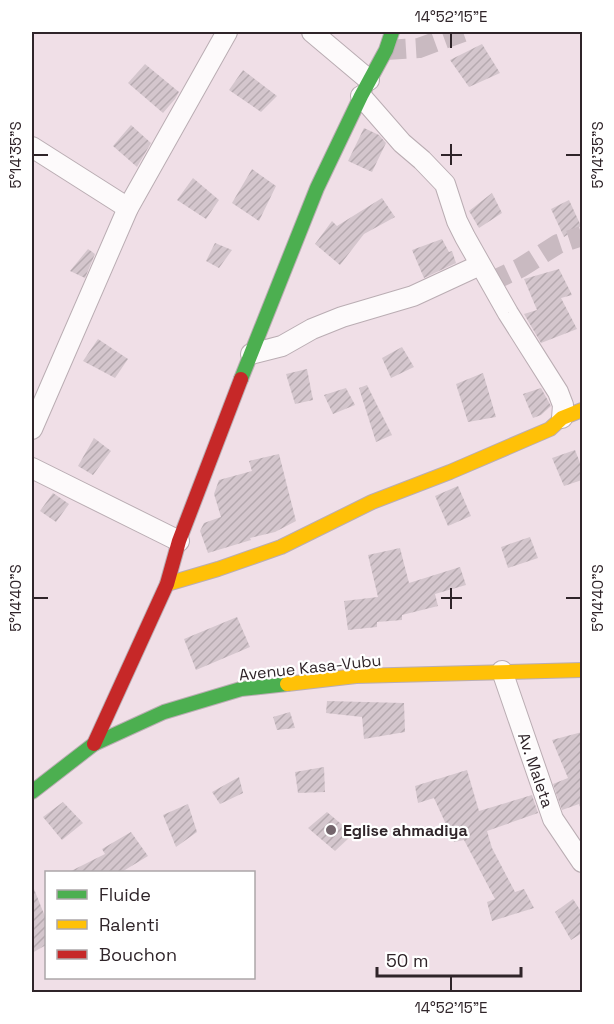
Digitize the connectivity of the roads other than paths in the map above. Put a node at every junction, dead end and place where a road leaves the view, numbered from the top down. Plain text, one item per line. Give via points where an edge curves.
1 (227, 32) edge
2 (312, 32) edge
3 (392, 32) edge
4 (365, 88) junction
5 (32, 147) edge
6 (128, 208) junction
7 (480, 265) junction
8 (251, 354) junction
9 (582, 410) edge
10 (562, 418) junction
11 (32, 429) edge
12 (32, 468) edge
13 (179, 541) junction
14 (167, 584) junction
15 (582, 670) edge
16 (502, 671) junction
17 (94, 744) junction
18 (32, 792) edge
19 (582, 862) edge

1 - 6 street
2 - 4 street
3 - 4 main road
4 - 7 street via 402,143 445,184 457,220
4 - 8 main road via 316,188
5 - 6 street
6 - 11 street
7 - 8 street via 413,296 342,317 282,346
7 - 10 street via 558,392
8 - 13 main road
9 - 10 main road
10 - 14 main road via 550,429 372,502 281,547
12 - 13 street
13 - 14 main road
14 - 17 main road
15 - 16 main road, Avenue Kasa-Vubu
16 - 17 main road, Avenue Kasa-Vubu via 356,676 241,689 164,712
16 - 19 street, Av. Maleta via 553,819
17 - 18 main road, Avenue Kasa-Vubu

